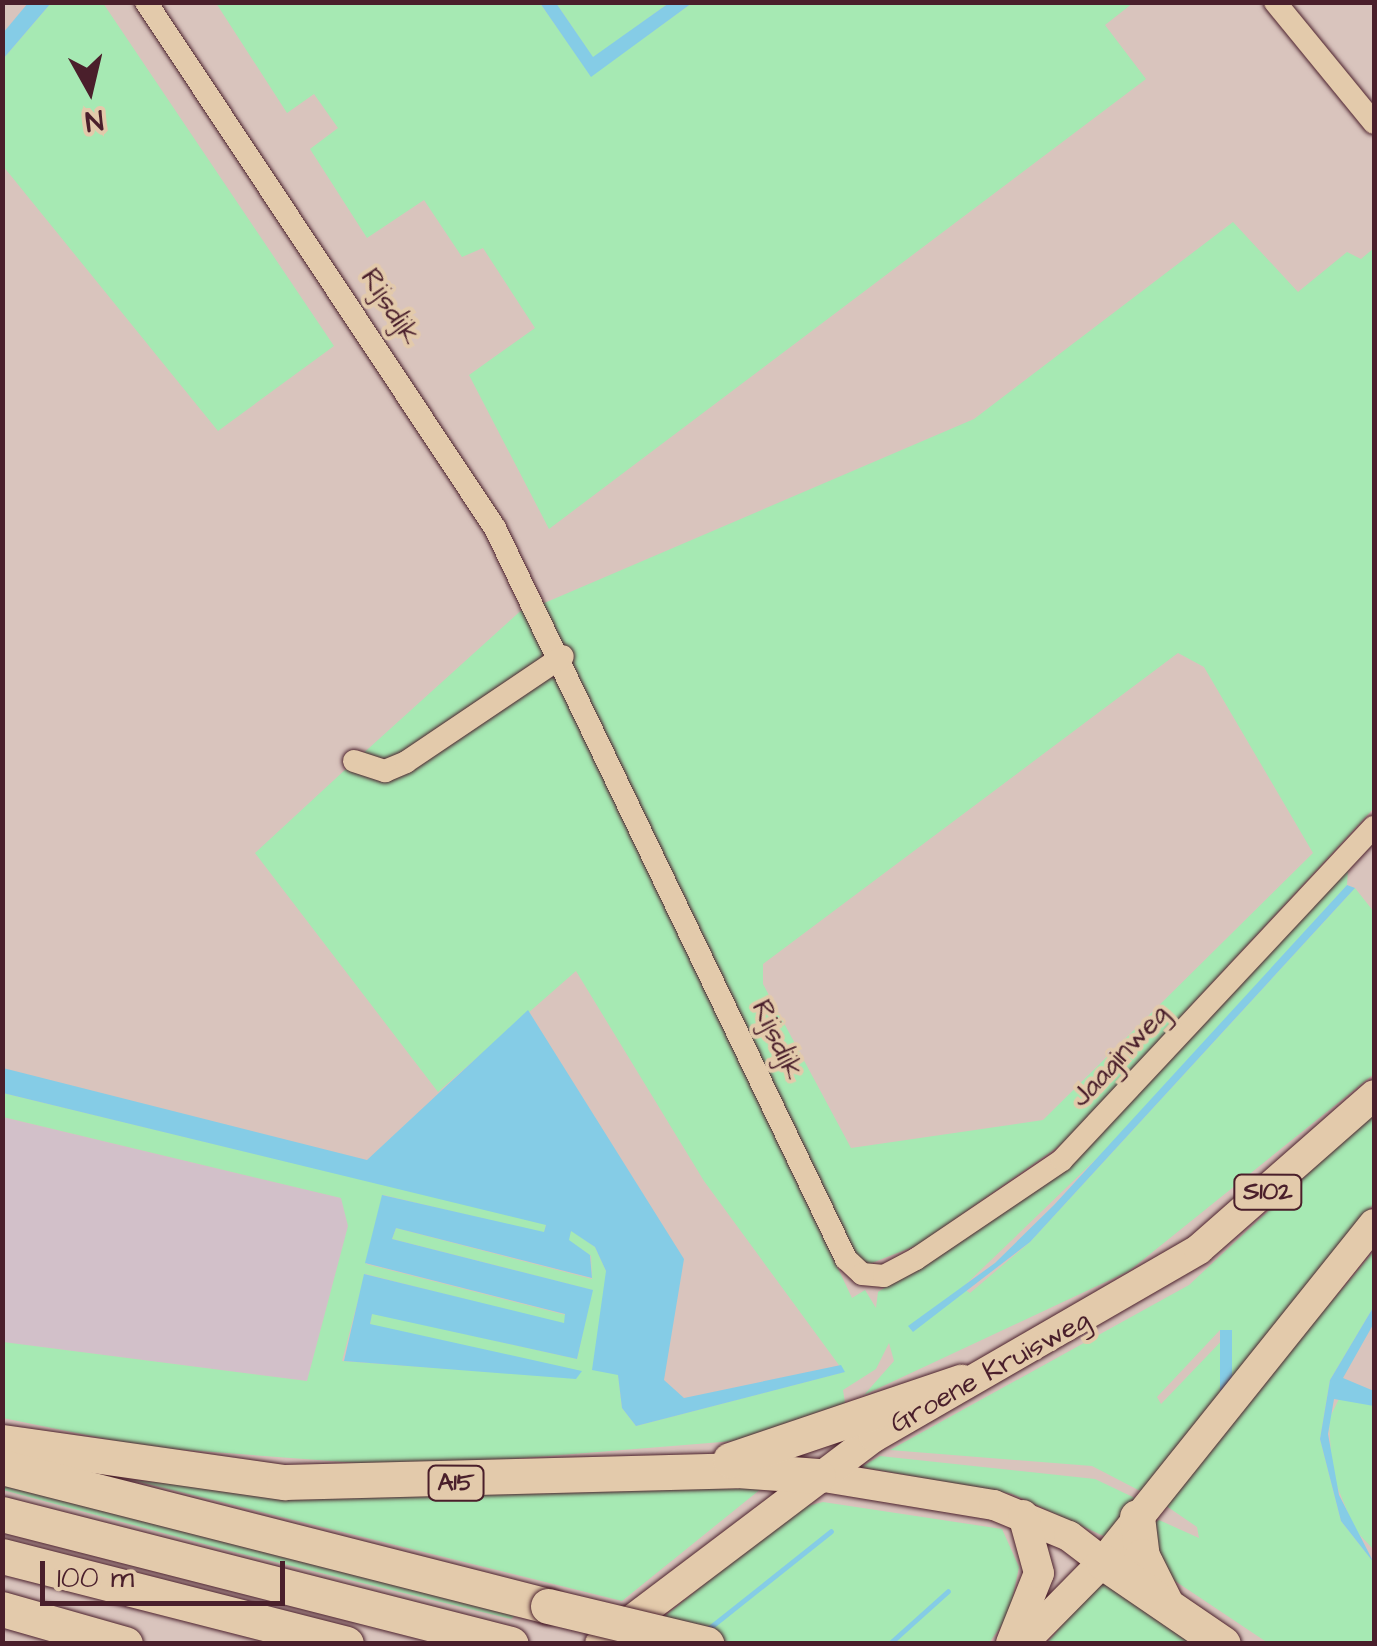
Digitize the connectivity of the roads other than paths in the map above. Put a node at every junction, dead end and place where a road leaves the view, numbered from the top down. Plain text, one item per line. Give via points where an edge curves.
1 (146, 2) edge
2 (1275, 2) edge
3 (1374, 122) edge
4 (562, 656) junction
5 (354, 760) dead end
6 (1374, 827) edge
7 (1374, 1095) edge
8 (1374, 1224) edge
9 (871, 1276) joint
10 (961, 1382) junction
11 (2, 1442) edge
12 (2, 1466) edge
13 (694, 1471) junction
14 (818, 1476) junction
15 (2, 1514) edge
16 (1023, 1515) junction
17 (1137, 1517) junction
18 (2, 1556) edge
19 (1103, 1562) junction
20 (1165, 1602) junction
21 (2, 1608) edge
22 (507, 1642) edge
23 (125, 1644) edge
24 (346, 1644) edge
25 (600, 1644) edge
26 (706, 1644) edge
27 (1011, 1644) edge
28 (1022, 1644) edge
29 (1224, 1644) edge

1 - 4 street, Rijsdijk via 426,416
2 - 3 street
4 - 5 street via 406,762 385,771
4 - 9 street, Rijsdijk via 846,1258
6 - 9 street, Jaaginweg via 1062,1160 968,1228
7 - 10 main road, Groene Kruisweg / S102 via 1154,1281
8 - 17 main road
10 - 13 highway, S102
10 - 14 main road, Groene Kruisweg / S102
11 - 13 highway, A15 via 284,1482
12 - 26 highway, bridge
13 - 14 highway, A15
14 - 16 main road
14 - 25 main road, Groene Kruisweg / S102
15 - 22 highway
16 - 19 main road
16 - 27 main road via 1039,1574
17 - 19 main road
17 - 20 highway via 1142,1556
18 - 24 highway
19 - 20 highway
19 - 28 main road
20 - 29 highway
21 - 23 highway

